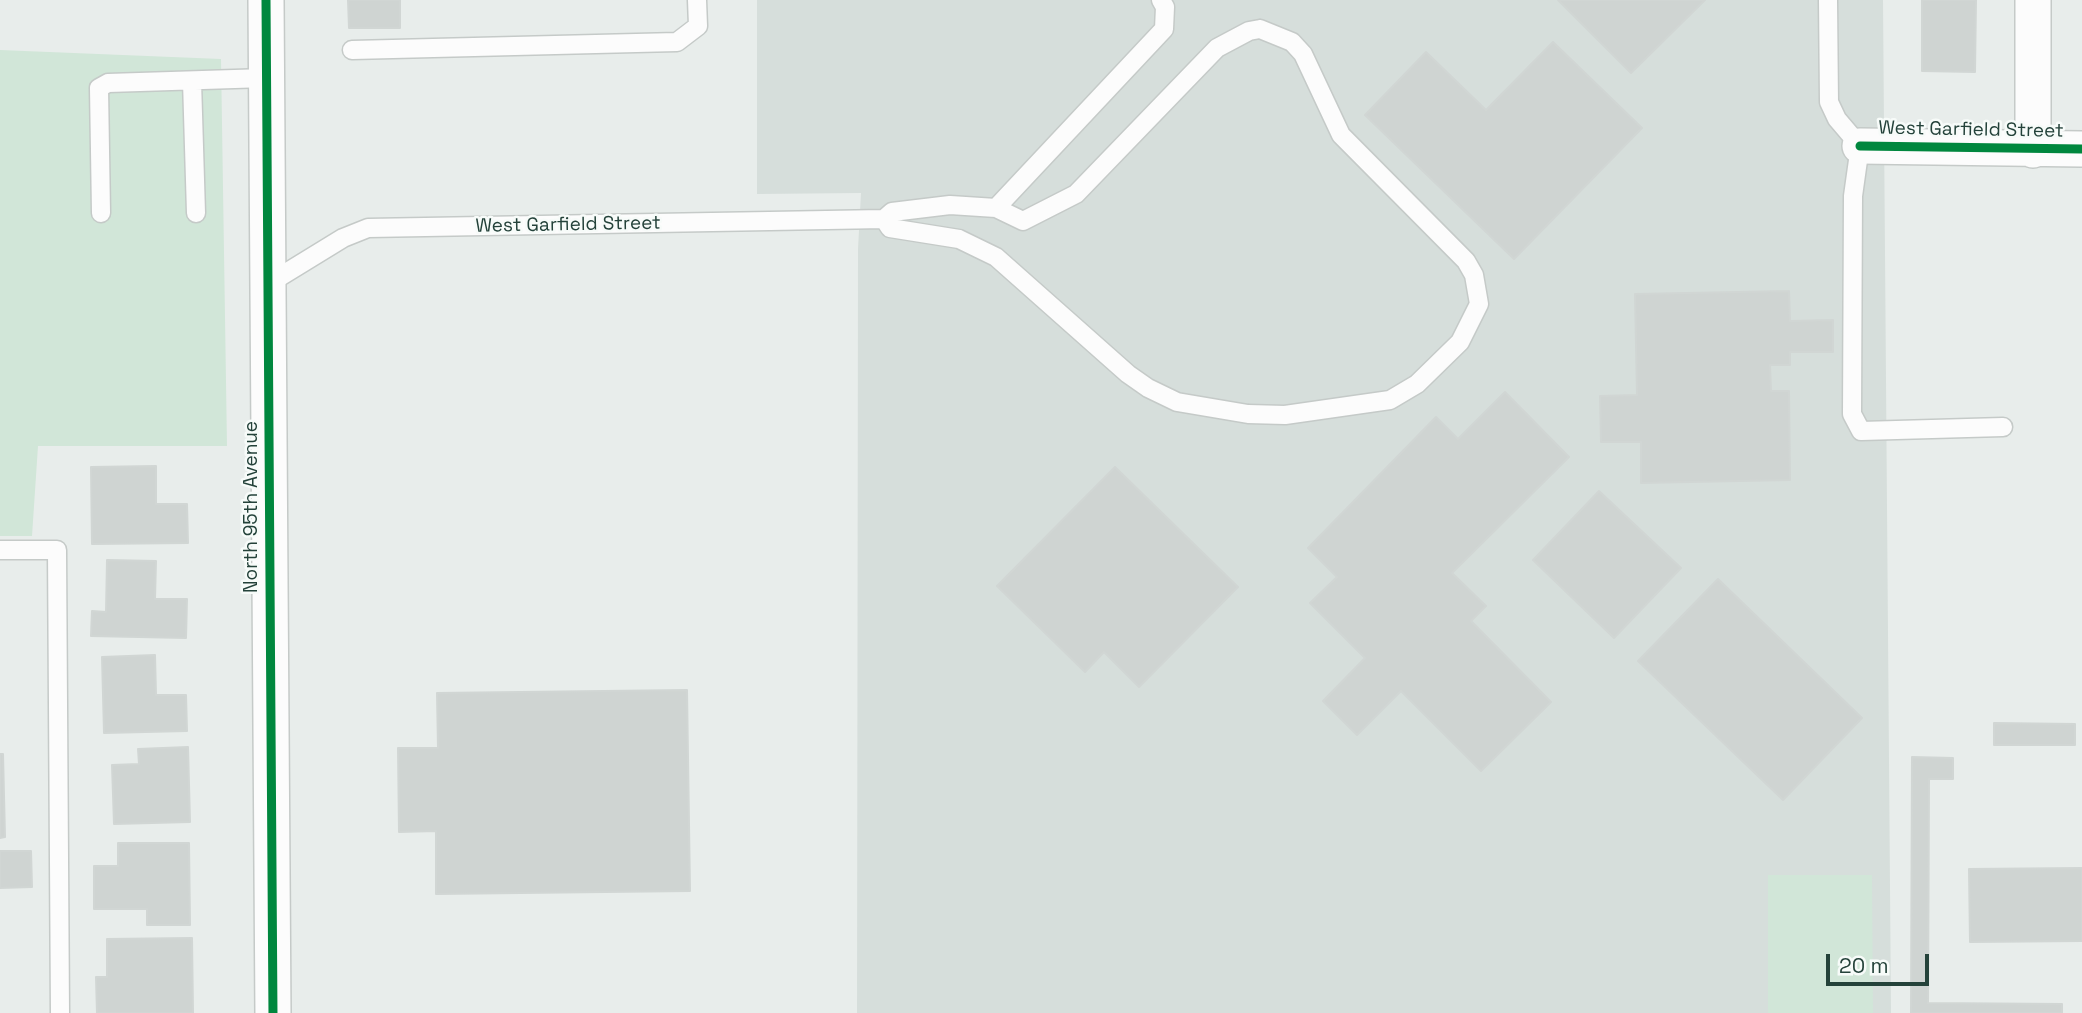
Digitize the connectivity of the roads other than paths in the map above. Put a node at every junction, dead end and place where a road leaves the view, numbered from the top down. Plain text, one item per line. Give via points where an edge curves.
1 (266, 0) edge
2 (697, 0) edge
3 (1161, 0) edge
4 (1828, 0) edge
5 (2034, 0) edge
6 (352, 50) dead end
7 (266, 78) junction
8 (192, 81) junction
9 (1860, 146) junction
10 (2082, 149) edge
11 (2032, 150) junction
12 (996, 208) junction
13 (101, 214) dead end
14 (196, 214) dead end
15 (884, 219) junction
16 (268, 284) junction
17 (2003, 427) dead end
18 (0, 550) edge
19 (60, 1013) edge
20 (273, 1013) edge

1 - 7 street, North 95th Avenue
2 - 6 lane via 698,26 677,42
3 - 12 lane via 1164,29
4 - 9 lane via 1829,102
5 - 11 street
7 - 8 lane
7 - 16 street, North 95th Avenue
8 - 13 lane via 107,83 99,88
8 - 14 lane
9 - 11 street, West Garfield Street
9 - 17 lane via 1853,196 1852,414 1861,431
10 - 11 street, West Garfield Street
12 - 15 lane via 950,205 892,212
12 - 15 lane via 1024,221 1076,194 1217,48 1260,29 1292,41 1303,54 1341,135 1466,261 1474,275 1479,304 1460,342 1417,384 1390,400 1285,415 1248,414 1177,402 1148,388 996,257 959,239 890,228
15 - 16 lane, West Garfield Street via 368,228
16 - 20 street, North 95th Avenue
18 - 19 lane via 57,550

